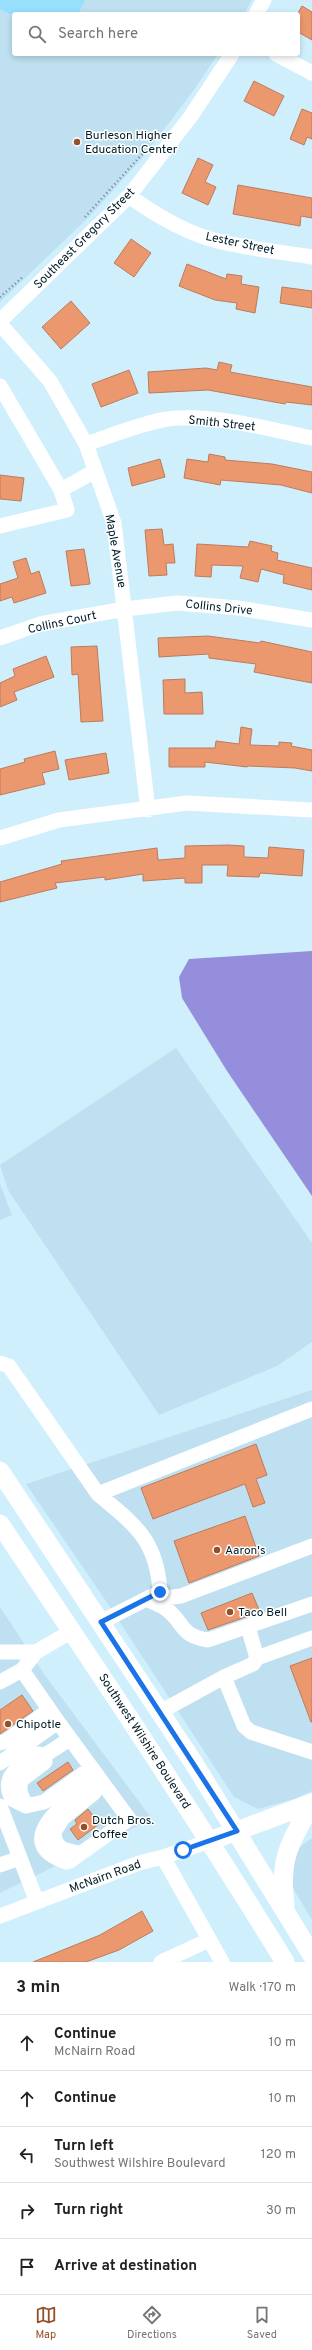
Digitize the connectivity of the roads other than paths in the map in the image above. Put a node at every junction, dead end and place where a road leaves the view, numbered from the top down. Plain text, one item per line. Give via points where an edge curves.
1 (264, 0) edge
2 (257, 12) edge
3 (231, 56) edge
4 (280, 56) edge
5 (312, 73) edge
6 (129, 196) junction
7 (312, 257) edge
8 (0, 322) edge
9 (0, 386) edge
10 (312, 438) edge
11 (86, 444) junction
12 (95, 471) junction
13 (61, 490) junction
14 (0, 526) edge
15 (126, 609) junction
16 (312, 620) edge
17 (0, 638) edge
18 (148, 810) junction
19 (312, 810) edge
20 (0, 838) edge
21 (0, 1363) edge
22 (312, 1409) edge
23 (0, 1471) edge
24 (98, 1494) junction
25 (0, 1524) edge
26 (312, 1546) edge
27 (148, 1600) junction
28 (312, 1604) edge
29 (101, 1622) junction
30 (248, 1627) junction
31 (72, 1631) junction
32 (312, 1638) edge
33 (0, 1652) edge
34 (36, 1652) junction
35 (257, 1658) junction
36 (22, 1670) junction
37 (224, 1677) junction
38 (0, 1682) edge
39 (160, 1712) junction
40 (53, 1716) junction
41 (70, 1739) junction
42 (0, 1743) edge
43 (312, 1752) edge
44 (0, 1763) edge
45 (92, 1768) junction
46 (97, 1783) junction
47 (312, 1803) edge
48 (0, 1806) edge
49 (3, 1825) edge
50 (237, 1831) junction
51 (210, 1841) junction
52 (163, 1857) junction
53 (20, 1858) junction
54 (0, 1865) edge
55 (37, 1902) junction
56 (285, 1911) junction
57 (0, 1916) edge
58 (209, 1940) junction
59 (312, 1955) edge
60 (161, 1962) edge
61 (222, 1962) edge
62 (285, 1962) edge

1 - 2 street
3 - 6 street, Southeast Gregory Street via 191,116
4 - 5 street
6 - 7 street, Lester Street via 156,215 218,241
6 - 8 street, Southeast Gregory Street
8 - 11 street, Maple Avenue via 50,381
9 - 13 street
10 - 11 street, Smith Street via 208,419 169,419 135,426
11 - 12 street, Maple Avenue
12 - 13 street
12 - 15 street, Maple Avenue via 114,523
13 - 14 street via 67,510
15 - 16 street, Collins Drive via 177,603 238,608
15 - 17 street, Collins Court via 40,624
15 - 18 street, Maple Avenue
18 - 19 street via 187,803
18 - 20 street via 59,820
21 - 24 street via 9,1366
22 - 24 street
23 - 29 main road
24 - 27 street via 140,1531 148,1545 159,1570 160,1592
25 - 31 main road, Southwest Wilshire Boulevard
26 - 27 street via 181,1596
27 - 29 street
27 - 30 street via 164,1608 183,1630 194,1638 208,1640
28 - 30 street
29 - 39 main road
30 - 35 street
31 - 34 street
31 - 51 main road, Southwest Wilshire Boulevard
32 - 35 street
33 - 34 street
34 - 36 street
35 - 37 street via 253,1664
36 - 38 street
36 - 40 street
37 - 39 street
37 - 43 street via 244,1726 251,1732
39 - 50 main road
40 - 41 street
40 - 42 street
40 - 44 street
41 - 45 street
41 - 45 street via 45,1755 38,1754 10,1776 8,1792 15,1802 26,1806 44,1802
45 - 46 street
46 - 46 street via 87,1785 51,1815 42,1834 48,1851 60,1860 70,1861 129,1819
47 - 50 main road
47 - 56 main road via 286,1851 282,1883
48 - 49 street
49 - 53 street
50 - 51 main road
50 - 56 main road
51 - 52 street, McNairn Road
51 - 62 main road, Southwest Wilshire Boulevard
52 - 55 street, McNairn Road via 139,1862
52 - 58 street
53 - 54 street
53 - 55 street
55 - 57 street, McNairn Road
56 - 59 main road
58 - 60 street
58 - 61 street

